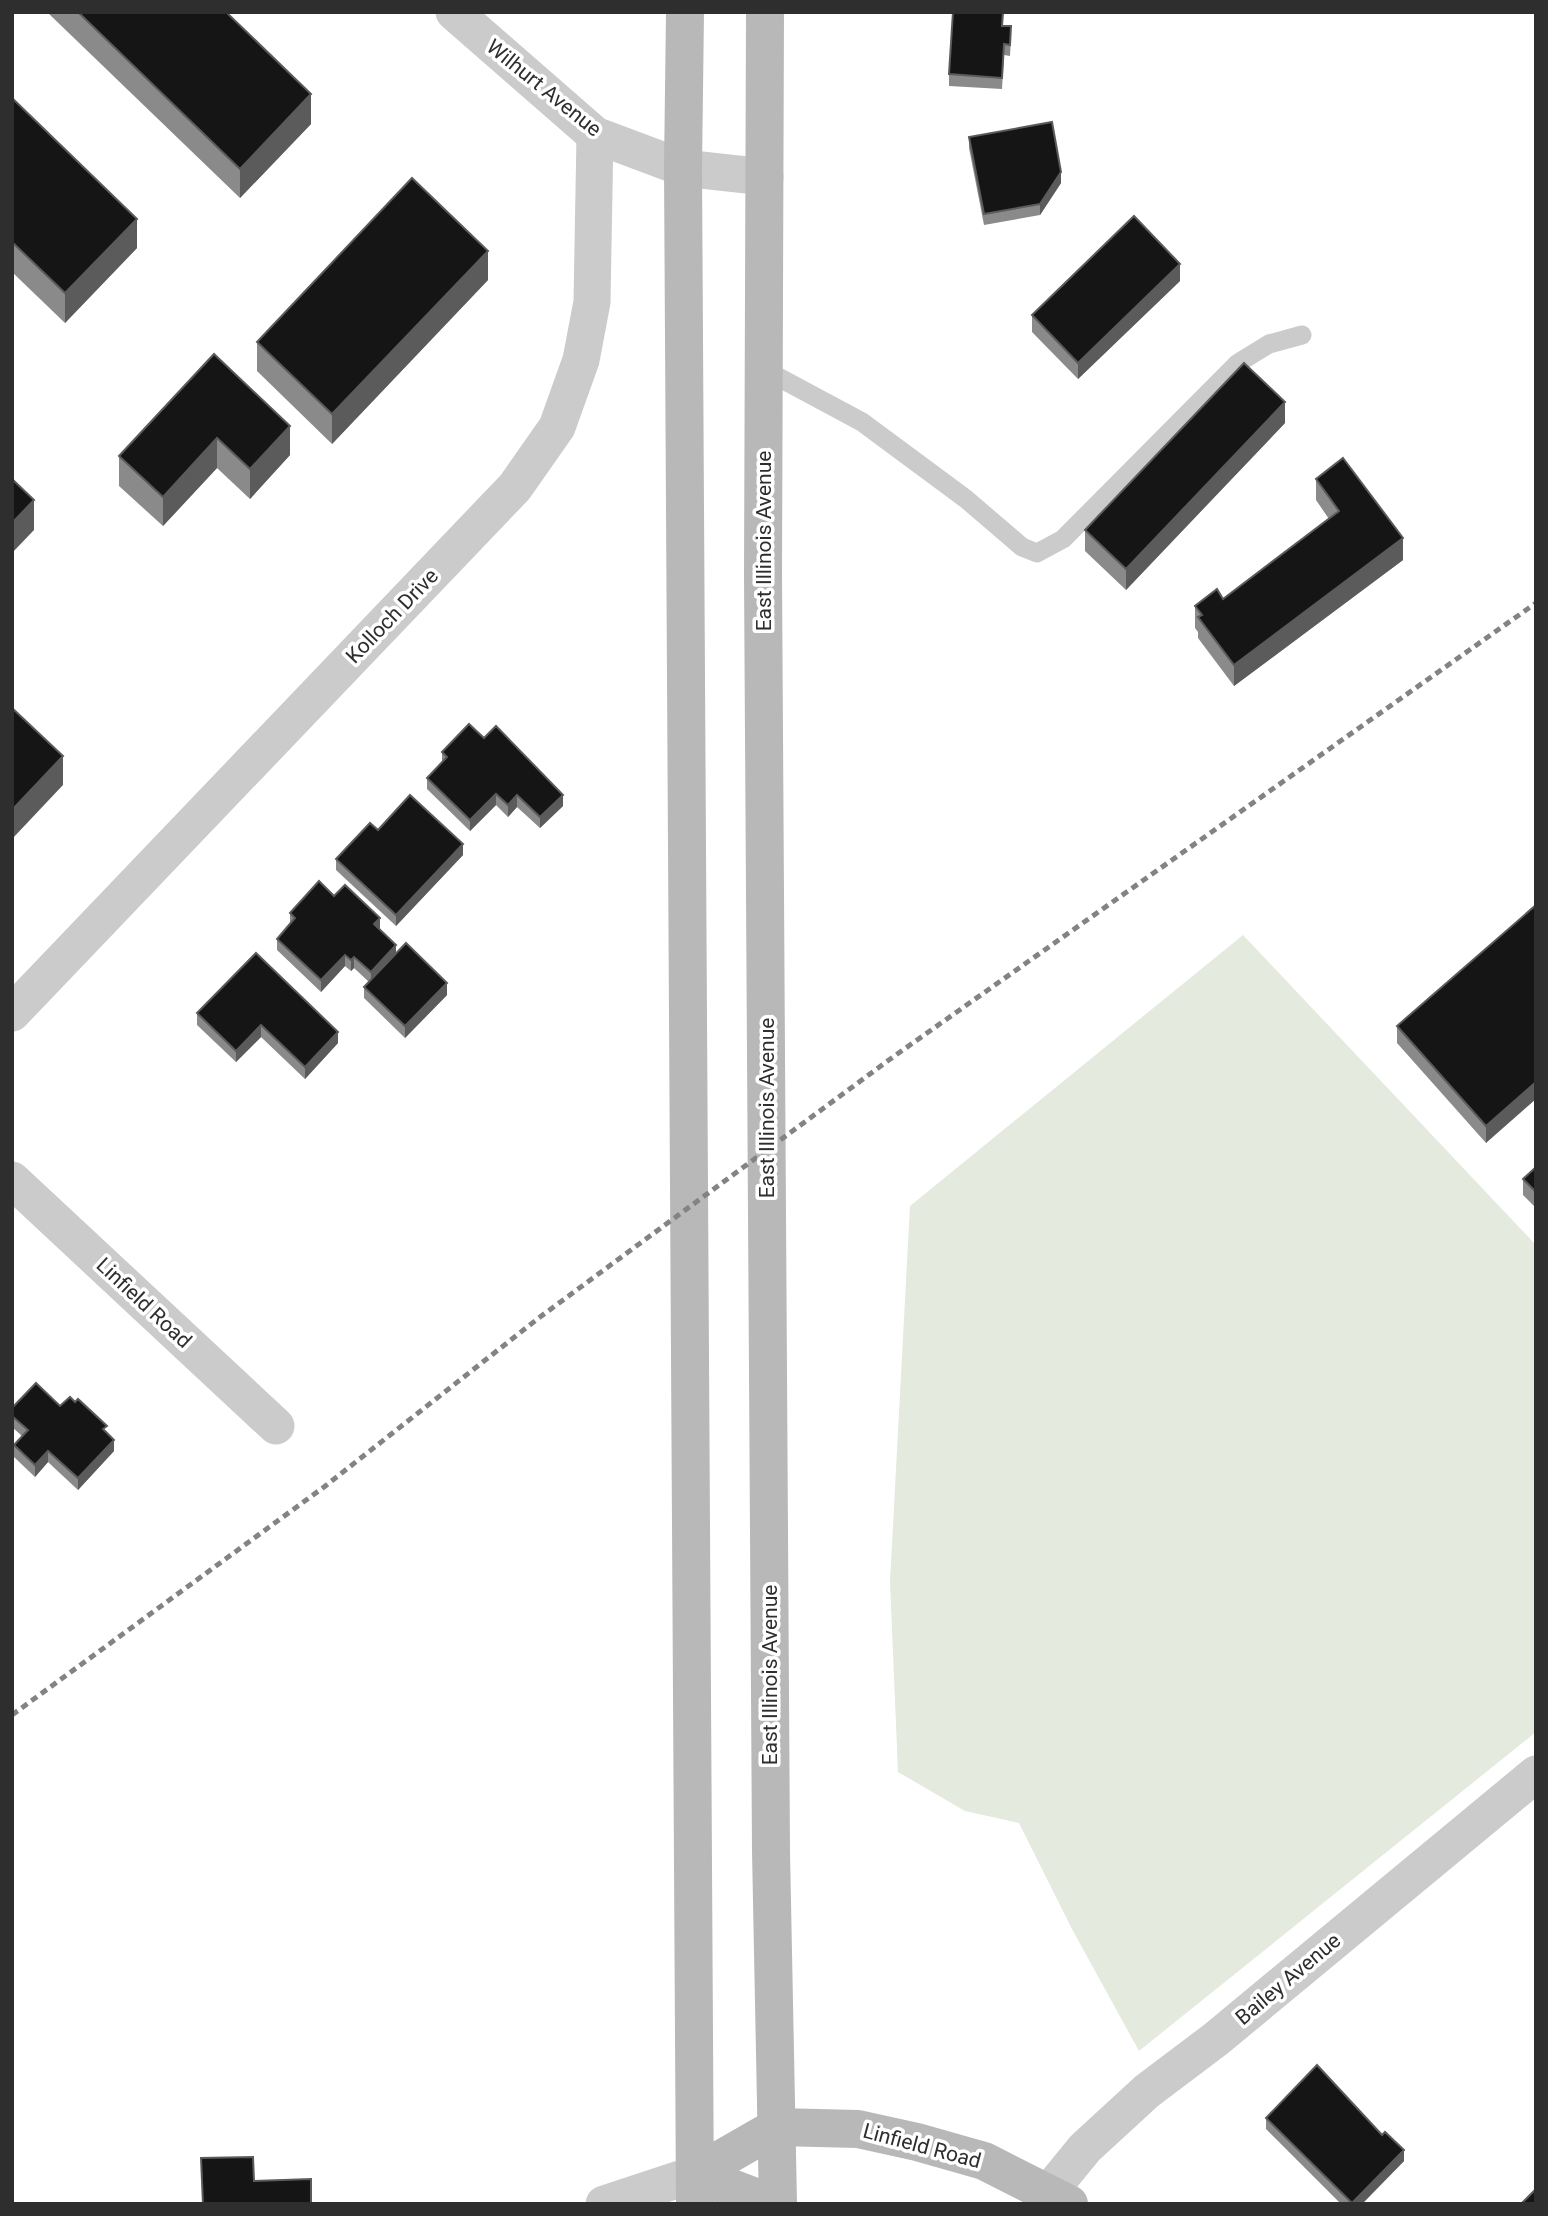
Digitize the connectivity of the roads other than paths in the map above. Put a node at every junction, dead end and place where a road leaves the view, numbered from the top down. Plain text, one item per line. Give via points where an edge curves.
1 (454, 12) edge
2 (685, 12) edge
3 (765, 12) edge
4 (595, 135) junction
5 (682, 168) junction
6 (765, 177) junction
7 (1303, 335) dead end
8 (763, 369) junction
9 (12, 1013) edge
10 (12, 1180) edge
11 (276, 1426) dead end
12 (1536, 1774) edge
13 (776, 2127) junction
14 (695, 2189) edge
15 (1059, 2198) edge
16 (604, 2204) edge
17 (776, 2204) edge

1 - 4 street, Wilhurt Avenue
2 - 5 main road
3 - 6 main road, East Illinois Avenue
4 - 5 street, Wilhurt Avenue
4 - 9 street, Kolloch Drive via 592,302 582,360 557,427 515,487
5 - 6 street, Wilhurt Avenue
5 - 14 main road
6 - 8 main road, East Illinois Avenue
7 - 8 lane via 1269,344 1238,363 1063,539 1037,553 1022,547 862,422
8 - 13 main road, East Illinois Avenue
10 - 11 street, Linfield Road
12 - 15 street, Bailey Avenue via 1147,2091 1084,2148
13 - 14 main road
13 - 15 main road, Linfield Road via 858,2129 917,2142 984,2161
13 - 17 main road, East Illinois Avenue
14 - 16 street
14 - 17 main road

